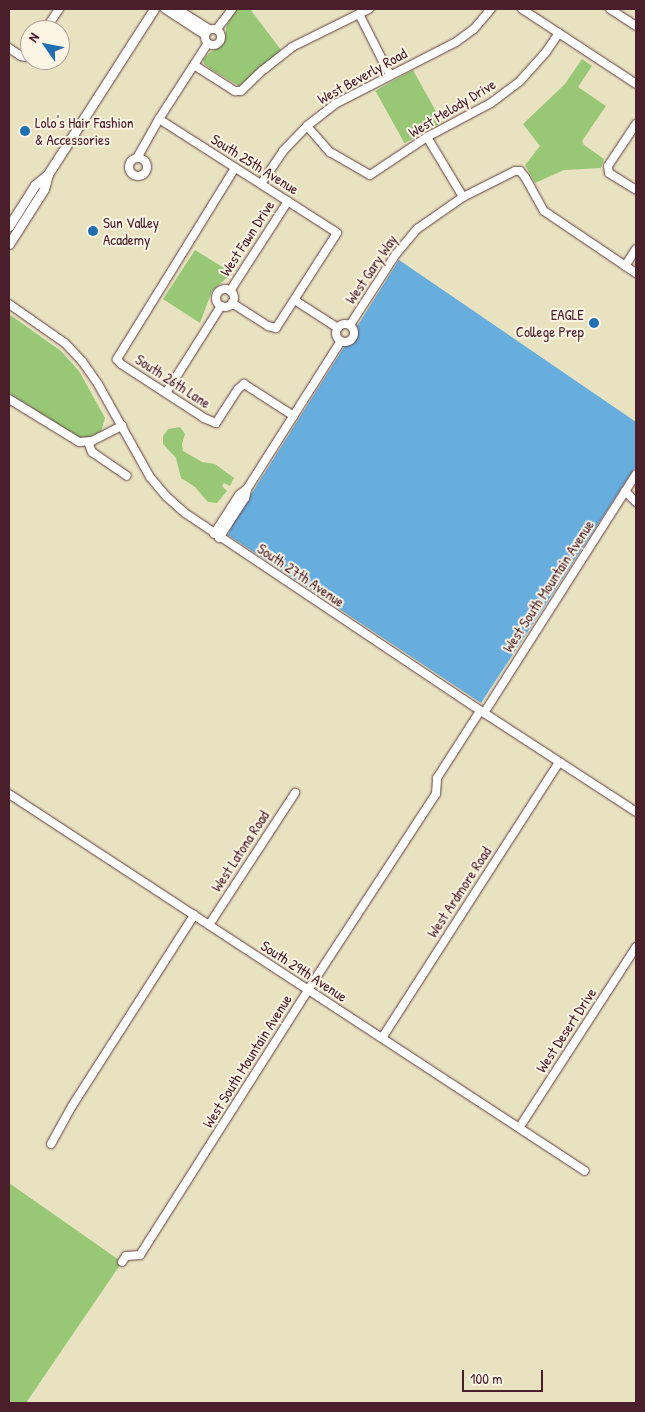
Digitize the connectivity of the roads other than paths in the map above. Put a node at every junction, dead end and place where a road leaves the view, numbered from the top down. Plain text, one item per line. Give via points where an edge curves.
1 (59, 9) edge
2 (154, 9) edge
3 (165, 9) edge
4 (176, 9) edge
5 (232, 9) edge
6 (369, 9) edge
7 (491, 9) edge
8 (610, 9) edge
9 (528, 10) edge
10 (359, 14) junction
11 (52, 20) edge
12 (636, 26) edge
13 (559, 33) junction
14 (210, 34) junction
15 (194, 65) junction
16 (390, 75) junction
17 (636, 84) edge
18 (159, 119) junction
19 (636, 124) edge
20 (307, 126) junction
21 (427, 137) junction
22 (137, 158) dead end
23 (235, 168) junction
24 (48, 174) junction
25 (262, 184) junction
26 (636, 190) edge
27 (463, 197) junction
28 (288, 201) junction
29 (9, 226) edge
30 (9, 244) edge
31 (636, 250) edge
32 (625, 266) junction
33 (636, 273) edge
34 (230, 291) junction
35 (296, 301) junction
36 (232, 303) junction
37 (9, 304) edge
38 (221, 306) junction
39 (350, 326) junction
40 (338, 328) junction
41 (341, 341) junction
42 (166, 393) junction
43 (9, 398) edge
44 (294, 416) junction
45 (122, 426) junction
46 (88, 442) junction
47 (636, 474) edge
48 (127, 476) dead end
49 (625, 491) junction
50 (636, 502) edge
51 (217, 536) junction
52 (482, 712) junction
53 (559, 762) junction
54 (295, 793) dead end
55 (9, 794) edge
56 (636, 812) edge
57 (194, 915) junction
58 (209, 925) junction
59 (636, 947) edge
60 (308, 990) junction
61 (382, 1038) junction
62 (519, 1128) junction
63 (50, 1144) dead end
64 (585, 1171) dead end
65 (122, 1262) dead end

1 - 11 street
2 - 24 main road
3 - 14 street
4 - 14 street
5 - 14 street
6 - 10 street
7 - 16 street, West Beverly Road via 474,29 456,42
8 - 12 street
9 - 13 street
10 - 15 street via 292,47 241,91 235,91
10 - 16 street
13 - 17 street
13 - 21 street, West Melody Drive via 520,81 491,104
14 - 15 street
15 - 18 street
16 - 20 street, West Beverly Road via 335,104
18 - 22 street
18 - 23 street, South 25th Avenue
19 - 26 street via 608,166 609,172
20 - 21 street, West Melody Drive via 330,152 370,175
20 - 25 street, West Beverly Road via 284,151
21 - 27 street
23 - 25 street, South 25th Avenue
23 - 42 street, South 26th Lane via 117,359
24 - 29 main road via 35,185
24 - 30 main road via 44,190
25 - 28 street, South 25th Avenue
27 - 32 street, West Gary Way via 515,171 520,172 544,211
27 - 39 street, West Gary Way via 404,242
28 - 34 street, West Fawn Drive
28 - 35 street, South 25th Avenue via 337,233
31 - 32 street
32 - 33 street
34 - 36 street
34 - 38 street via 222,290 216,295
35 - 36 street via 276,328
35 - 40 street
36 - 38 street via 227,307
37 - 45 street, South 27th Avenue via 70,347 93,376
38 - 42 street
39 - 40 street via 345,324
39 - 41 street via 353,336 348,341
40 - 41 street via 337,336
41 - 44 street
42 - 44 street, South 26th Lane via 216,423 244,384
43 - 46 street via 74,441
44 - 51 street via 246,489 245,498
45 - 46 street
45 - 51 street, South 27th Avenue via 147,472 166,496
46 - 48 street via 92,452
47 - 49 street, West South Mountain Avenue
49 - 50 street
49 - 52 street, West South Mountain Avenue
51 - 52 street, South 27th Avenue
52 - 53 street, South 27th Avenue
52 - 60 street, West South Mountain Avenue via 437,778 436,794
53 - 56 street, South 27th Avenue
53 - 61 street, West Ardmore Road
54 - 58 street, West Latona Road
55 - 57 street, South 29th Avenue
57 - 58 street, South 29th Avenue
57 - 63 street
58 - 60 street, South 29th Avenue
59 - 62 street, West Desert Drive
60 - 61 street, South 29th Avenue
60 - 65 street, West South Mountain Avenue via 140,1255 126,1256
61 - 62 street, South 29th Avenue
62 - 64 street, South 29th Avenue

